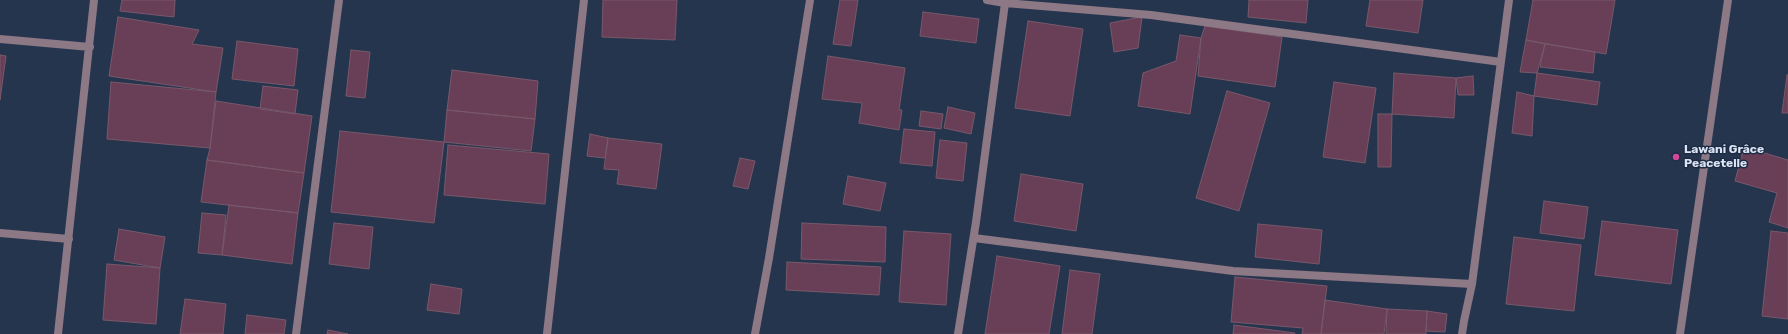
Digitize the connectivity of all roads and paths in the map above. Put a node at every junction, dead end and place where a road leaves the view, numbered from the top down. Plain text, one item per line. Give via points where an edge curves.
1 (94, 0) edge
2 (339, 0) edge
3 (584, 0) edge
4 (810, 0) edge
5 (987, 0) edge
6 (1509, 0) edge
7 (1728, 0) edge
8 (1005, 3) junction
9 (0, 39) edge
10 (90, 47) junction
11 (1501, 62) junction
12 (0, 233) edge
13 (974, 238) junction
14 (69, 239) junction
15 (1472, 284) junction
16 (58, 334) edge
17 (296, 334) edge
18 (547, 334) edge
19 (755, 334) edge
20 (958, 334) edge
21 (1462, 334) edge
22 (1680, 334) edge

1 - 10 street
2 - 17 street
3 - 18 street
4 - 19 street
5 - 8 street
6 - 11 street
7 - 22 street
8 - 11 street via 1158,16
8 - 13 street
9 - 10 street
10 - 14 street
11 - 15 street
12 - 14 street
13 - 15 street via 1233,270
13 - 20 street
14 - 16 street
15 - 21 street

